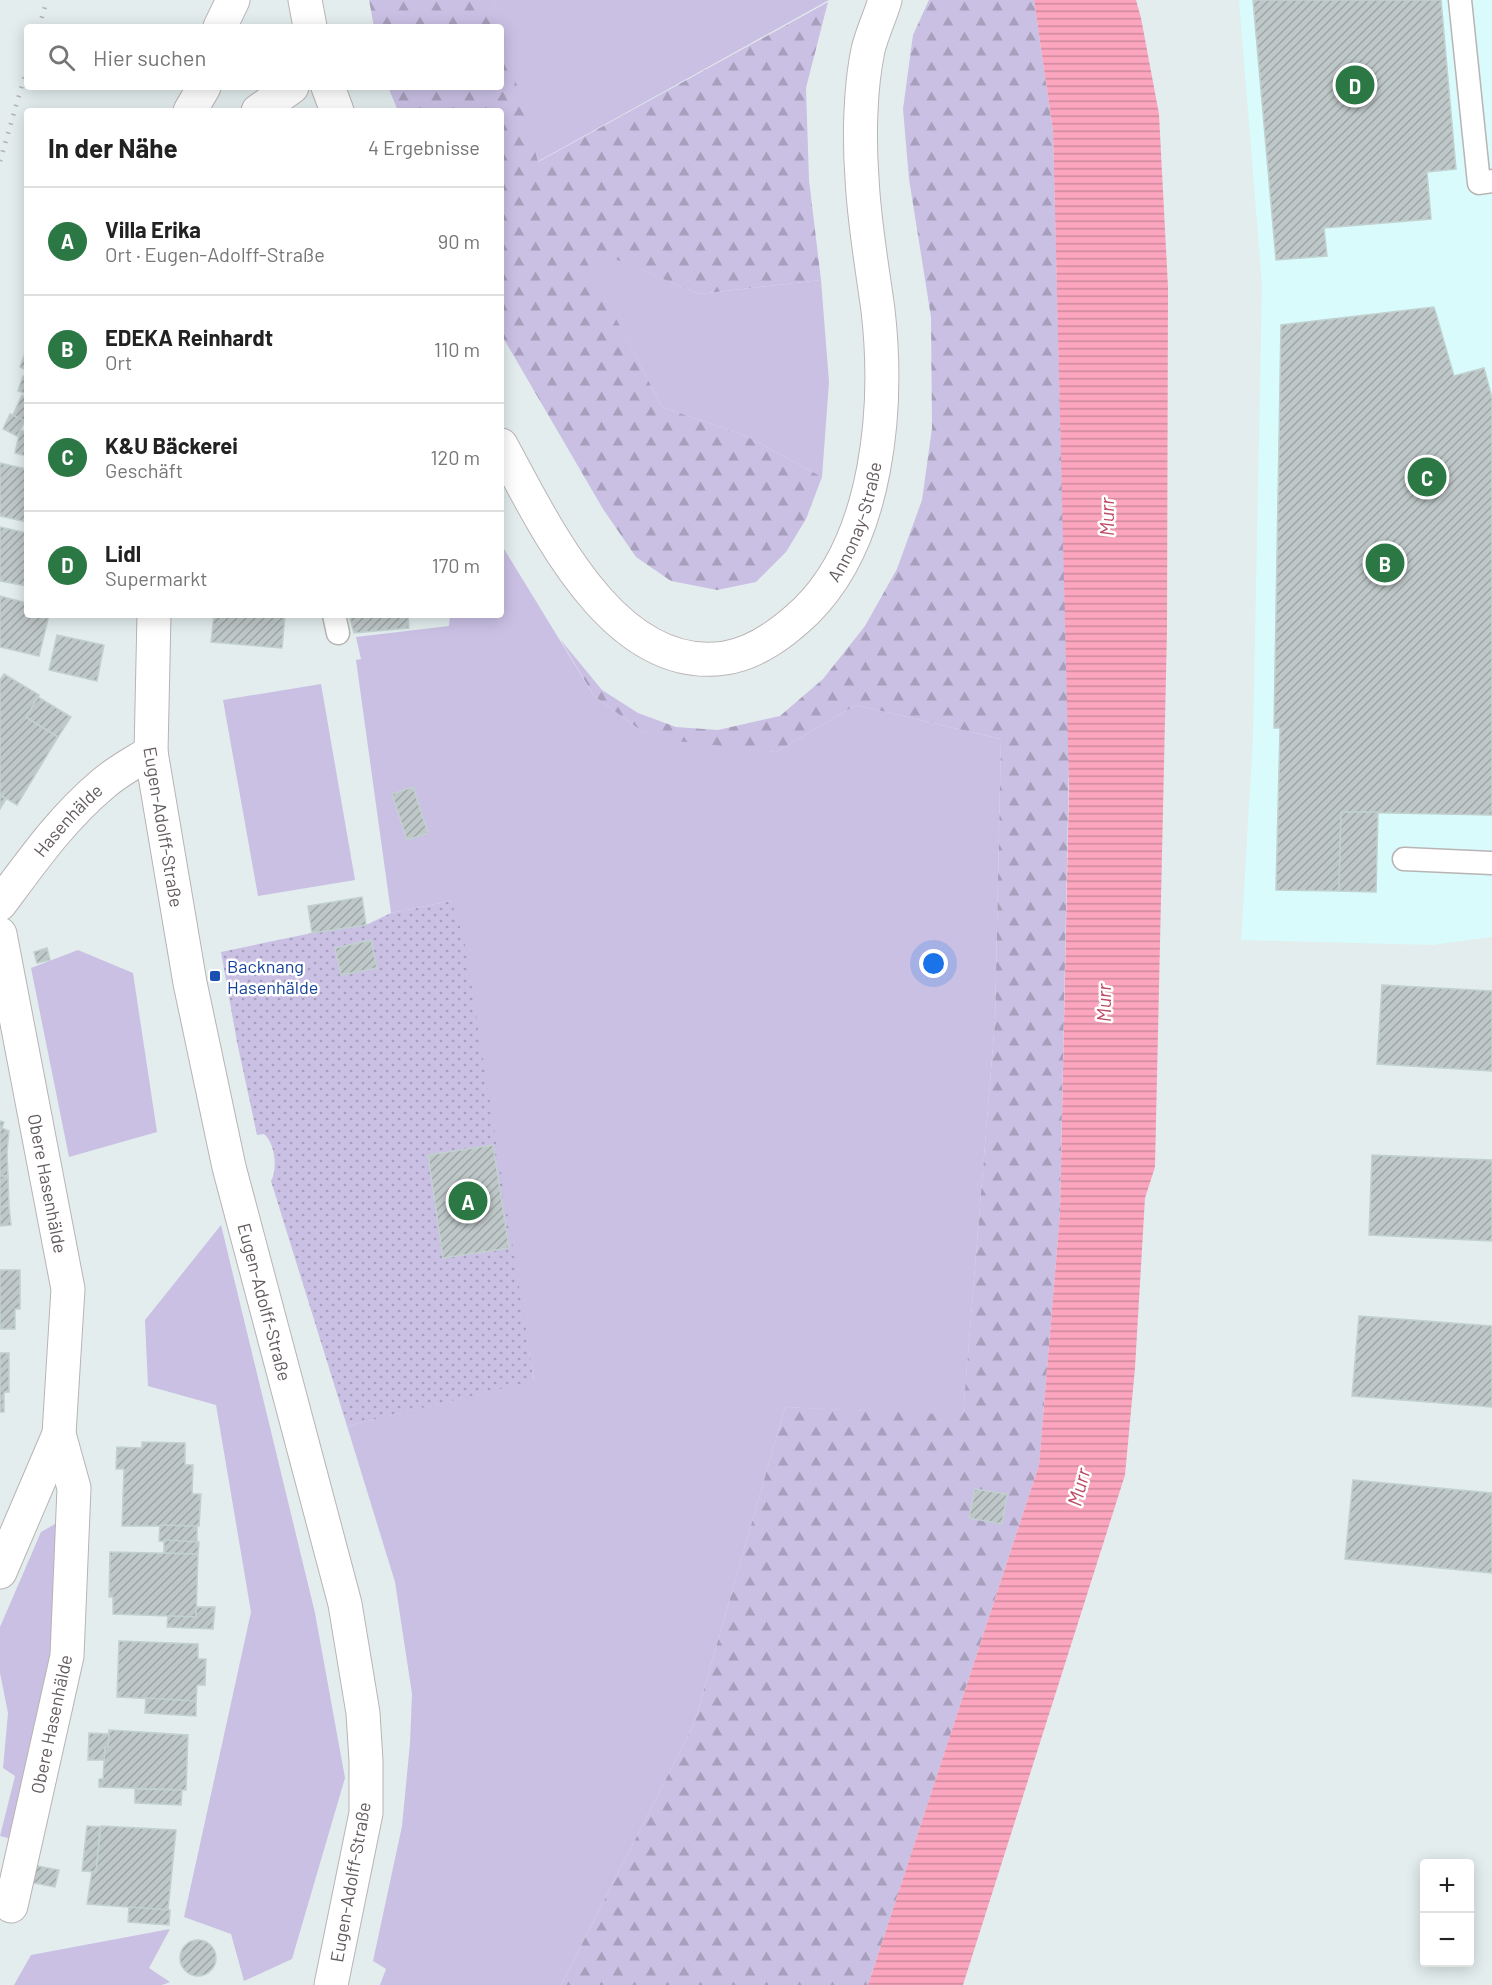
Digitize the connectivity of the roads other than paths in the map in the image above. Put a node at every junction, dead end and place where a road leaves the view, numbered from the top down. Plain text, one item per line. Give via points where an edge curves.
1 (233, 0) edge
2 (305, 0) edge
3 (885, 0) edge
4 (1460, 0) edge
5 (221, 24) edge
6 (309, 24) edge
7 (192, 90) edge
8 (202, 90) edge
9 (288, 90) edge
10 (329, 90) edge
11 (189, 108) edge
12 (190, 108) edge
13 (262, 108) edge
14 (336, 108) edge
15 (1492, 181) edge
16 (504, 450) edge
17 (154, 618) edge
18 (151, 752) junction
19 (1404, 860) dead end
20 (1492, 863) edge
21 (0, 903) edge
22 (0, 934) edge
23 (59, 1434) junction
24 (0, 1572) edge
25 (10, 1906) dead end
26 (331, 1985) edge

1 - 5 street
2 - 6 street
3 - 16 street, Annonay-Straße via 868,51 861,110 862,177 880,358 874,467 861,520 818,599 783,631 750,651 710,660 667,652 639,637 588,591 567,563
4 - 15 lane via 1479,183
7 - 11 street
8 - 12 street
9 - 13 street
10 - 14 street
17 - 18 street, Eugen-Adolff-Straße
18 - 21 street, Hasenhälde via 106,782 55,830
18 - 26 street, Eugen-Adolff-Straße via 190,983 229,1167 345,1604 363,1713 366,1813
19 - 20 lane
22 - 23 street, Obere Hasenhälde via 68,1289
23 - 24 street, Obere Hasenhälde
23 - 25 street, Obere Hasenhälde via 74,1488 67,1656

